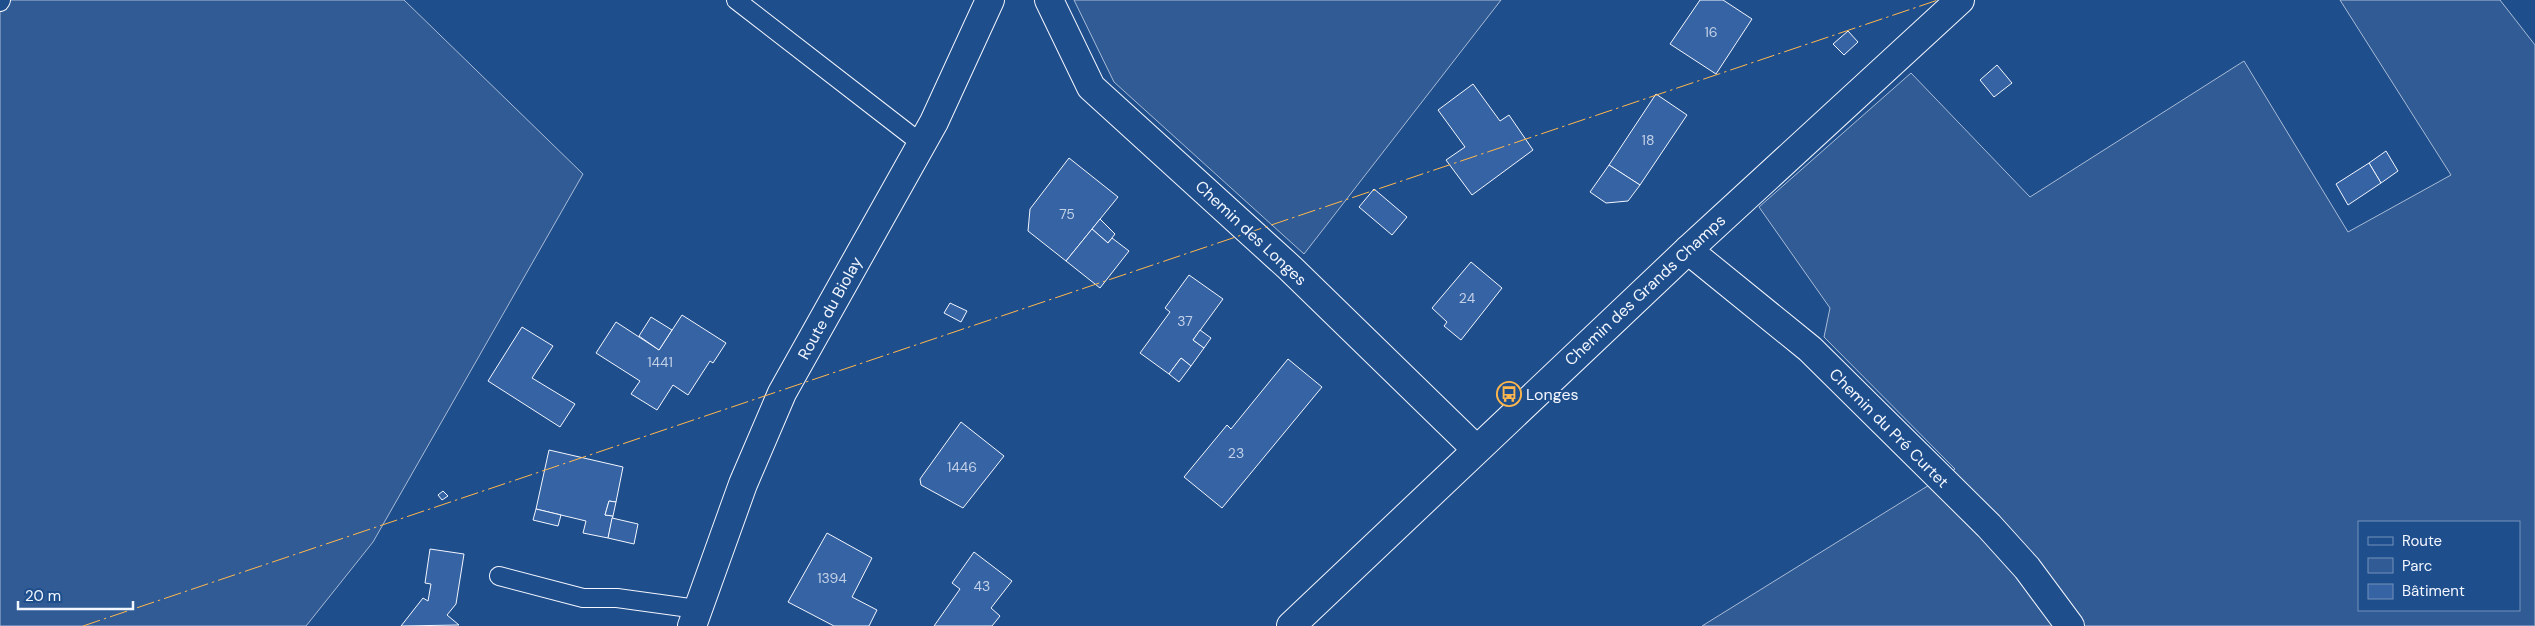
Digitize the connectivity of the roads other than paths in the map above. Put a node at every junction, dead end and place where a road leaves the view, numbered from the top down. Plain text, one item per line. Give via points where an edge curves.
1 (736, 0) edge
2 (990, 0) edge
3 (1050, 0) edge
4 (1960, 0) edge
5 (922, 144) junction
6 (1688, 250) junction
7 (1476, 449) junction
8 (499, 576) dead end
9 (695, 618) edge
10 (1292, 626) edge
11 (2070, 626) edge

1 - 5 lane
2 - 5 street, Route du Biolay
3 - 7 street, Chemin des Longes via 1091,87 1290,268
4 - 6 street, Chemin des Grands Champs
5 - 9 street, Route du Biolay via 782,393 743,484
6 - 7 street, Chemin des Grands Champs
6 - 11 street, Chemin du Pré Curtet via 1824,363 1989,526 2027,568
7 - 10 street, Chemin des Grands Champs
8 - 9 lane via 583,598 618,598

